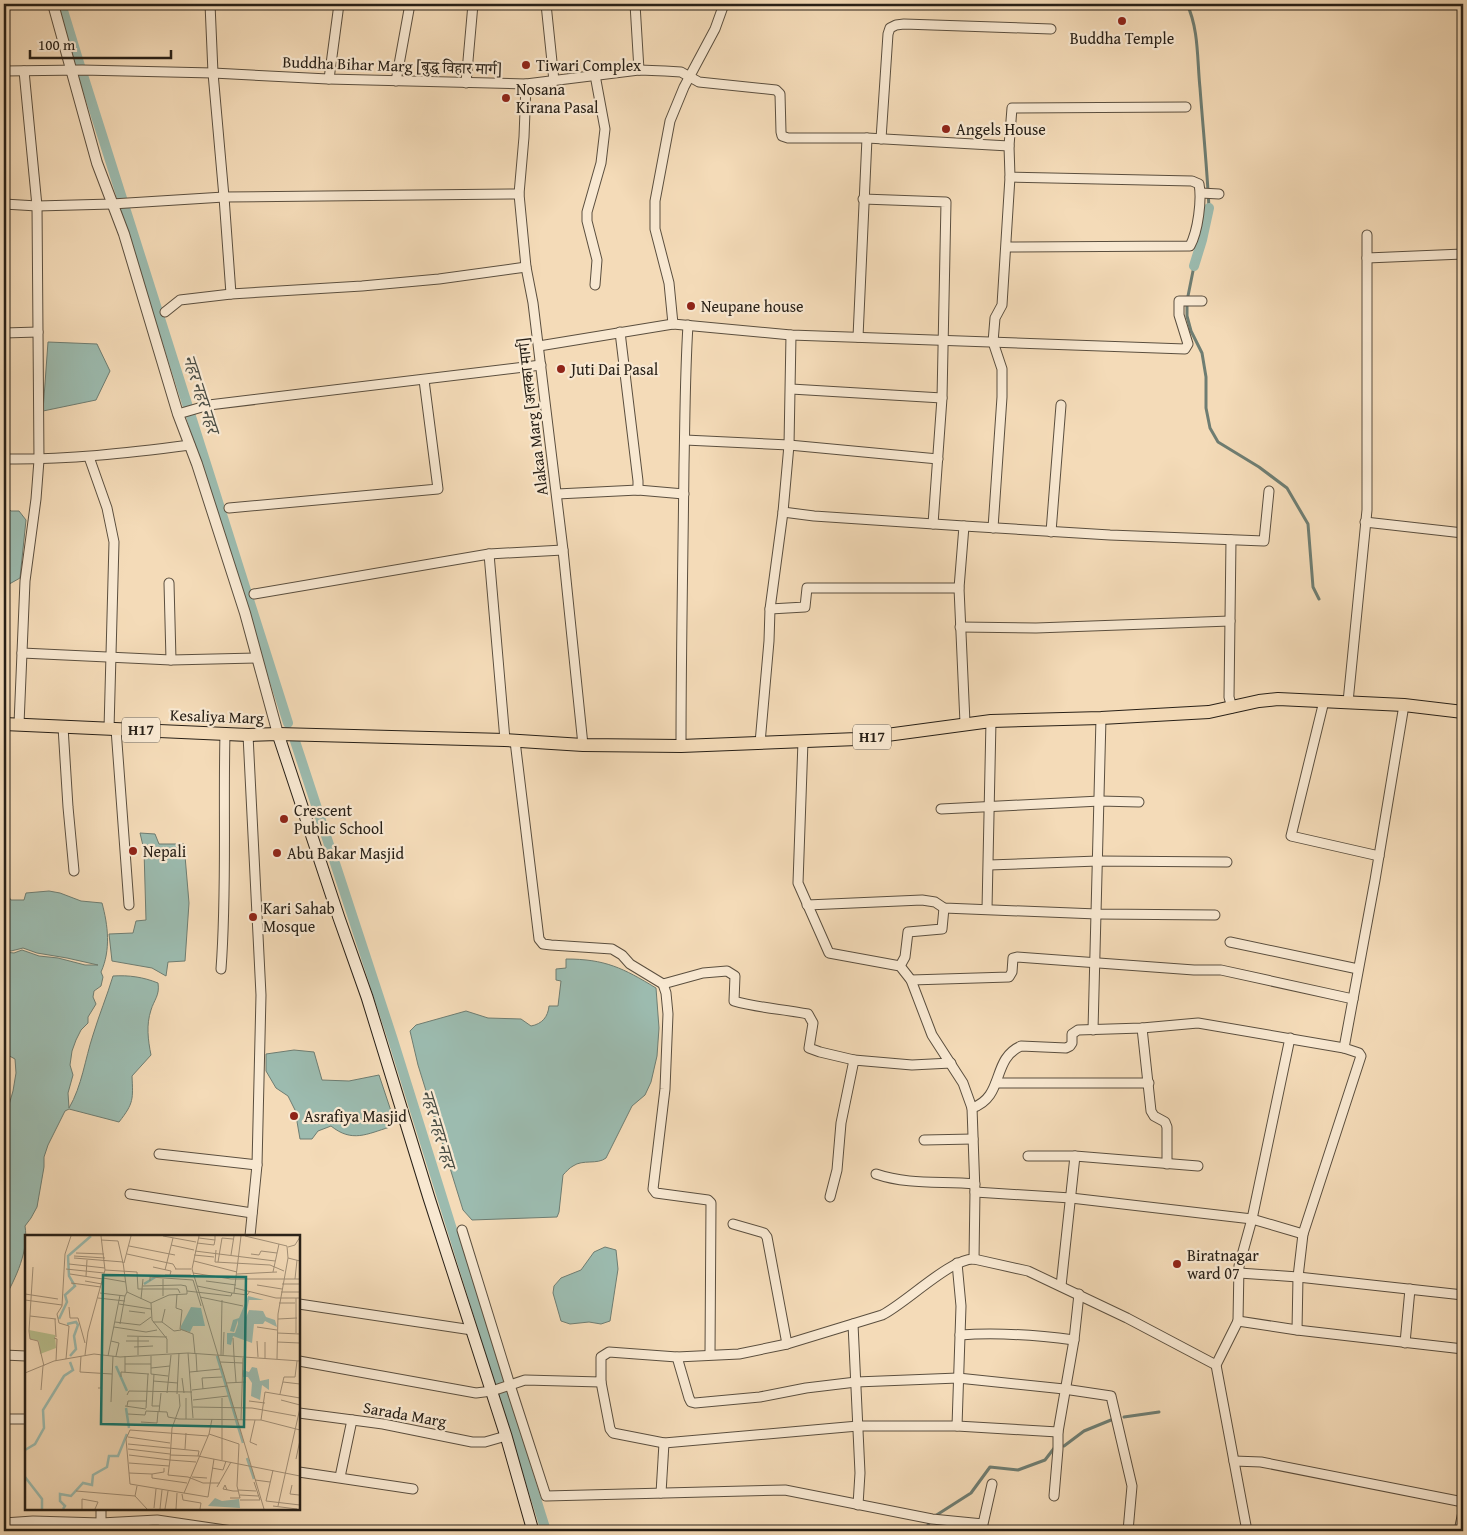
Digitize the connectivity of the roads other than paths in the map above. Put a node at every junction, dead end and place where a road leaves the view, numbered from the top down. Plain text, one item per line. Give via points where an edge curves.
1 (53, 4) edge
2 (210, 4) edge
3 (339, 4) edge
4 (410, 4) edge
5 (473, 4) edge
6 (546, 4) edge
7 (635, 4) edge
8 (724, 4) edge
9 (1051, 29) dead end
10 (72, 70) junction
11 (638, 70) junction
12 (4, 71) edge
13 (24, 71) junction
14 (213, 73) junction
15 (595, 75) junction
16 (690, 77) junction
17 (329, 79) junction
18 (396, 81) junction
19 (554, 81) junction
20 (466, 83) junction
21 (526, 84) junction
22 (1186, 108) dead end
23 (867, 138) junction
24 (880, 139) junction
25 (1009, 146) junction
26 (1010, 177) junction
27 (1201, 193) junction
28 (519, 194) junction
29 (1219, 194) dead end
30 (224, 197) junction
31 (863, 199) junction
32 (4, 204) edge
33 (114, 204) junction
34 (38, 206) junction
35 (1367, 235) dead end
36 (1007, 247) junction
37 (1463, 254) edge
38 (1367, 258) junction
39 (526, 266) junction
40 (595, 285) dead end
41 (231, 294) junction
42 (1202, 301) dead end
43 (165, 312) dead end
44 (673, 324) junction
45 (688, 325) junction
46 (38, 332) junction
47 (620, 332) junction
48 (4, 333) edge
49 (791, 334) junction
50 (858, 337) junction
51 (944, 340) junction
52 (994, 342) junction
53 (539, 346) junction
54 (541, 365) junction
55 (424, 380) junction
56 (791, 388) junction
57 (942, 398) junction
58 (1061, 405) dead end
59 (180, 412) junction
60 (685, 440) junction
61 (789, 445) junction
62 (190, 446) junction
63 (89, 457) junction
64 (4, 459) edge
65 (938, 459) junction
66 (39, 460) junction
67 (638, 490) junction
68 (1269, 491) dead end
69 (557, 494) junction
70 (684, 494) junction
71 (229, 508) dead end
72 (783, 512) junction
73 (1365, 522) junction
74 (933, 524) junction
75 (964, 526) junction
76 (993, 528) junction
77 (1051, 532) junction
78 (1463, 533) edge
79 (1231, 540) junction
80 (563, 550) junction
81 (489, 554) junction
82 (169, 583) dead end
83 (959, 588) junction
84 (254, 594) dead end
85 (770, 609) junction
86 (1230, 621) junction
87 (960, 627) junction
88 (22, 653) junction
89 (111, 656) junction
90 (257, 658) junction
91 (171, 660) junction
92 (1324, 702) junction
93 (1348, 702) junction
94 (1404, 705) junction
95 (1232, 708) junction
96 (1463, 712) edge
97 (1101, 718) junction
98 (991, 721) junction
99 (965, 723) junction
100 (4, 724) edge
101 (19, 724) junction
102 (64, 727) junction
103 (112, 729) junction
104 (225, 734) junction
105 (278, 734) junction
106 (248, 735) junction
107 (510, 741) junction
108 (803, 741) junction
109 (760, 743) junction
110 (583, 745) junction
111 (681, 746) junction
112 (1100, 802) junction
113 (1139, 802) dead end
114 (990, 808) junction
115 (941, 809) dead end
116 (1379, 856) junction
117 (1098, 861) junction
118 (1227, 862) dead end
119 (988, 865) junction
120 (74, 872) dead end
121 (807, 904) junction
122 (129, 905) dead end
123 (944, 908) junction
124 (987, 909) junction
125 (1097, 914) junction
126 (1215, 915) dead end
127 (1230, 942) dead end
128 (1096, 961) junction
129 (900, 966) junction
130 (221, 969) dead end
131 (1358, 969) junction
132 (911, 980) junction
133 (663, 984) junction
134 (1353, 999) junction
135 (1142, 1028) junction
136 (1093, 1030) junction
137 (1290, 1038) junction
138 (1344, 1048) junction
139 (854, 1060) junction
140 (951, 1063) junction
141 (996, 1082) junction
142 (1149, 1083) junction
143 (972, 1108) junction
144 (973, 1139) junction
145 (924, 1140) dead end
146 (159, 1154) dead end
147 (1028, 1156) dead end
148 (1075, 1156) junction
149 (1167, 1164) junction
150 (257, 1165) junction
151 (1198, 1166) dead end
152 (876, 1174) dead end
153 (975, 1188) junction
154 (130, 1194) dead end
155 (830, 1197) dead end
156 (1071, 1198) junction
157 (252, 1213) junction
158 (1252, 1219) junction
159 (733, 1224) dead end
160 (462, 1230) dead end
161 (1303, 1234) junction
162 (250, 1235) edge
163 (974, 1259) junction
164 (957, 1263) junction
165 (1239, 1273) junction
166 (1298, 1277) junction
167 (1061, 1286) junction
168 (1410, 1289) junction
169 (1079, 1294) junction
170 (1463, 1295) edge
171 (300, 1304) edge
172 (1238, 1321) junction
173 (853, 1324) junction
174 (472, 1330) junction
175 (1297, 1330) junction
176 (960, 1335) junction
177 (1074, 1340) junction
178 (1405, 1343) junction
179 (787, 1344) junction
180 (1463, 1349) edge
181 (710, 1354) junction
182 (4, 1355) edge
183 (25, 1356) edge
184 (678, 1357) junction
185 (300, 1361) edge
186 (1216, 1365) junction
187 (958, 1378) junction
188 (601, 1382) junction
189 (856, 1382) junction
190 (508, 1385) junction
191 (1064, 1389) junction
192 (494, 1390) junction
193 (300, 1413) edge
194 (4, 1419) edge
195 (25, 1419) edge
196 (352, 1420) junction
197 (858, 1426) junction
198 (957, 1426) junction
199 (1058, 1432) junction
200 (506, 1436) junction
201 (664, 1443) junction
202 (1234, 1461) junction
203 (300, 1472) edge
204 (340, 1477) junction
205 (992, 1484) dead end
206 (413, 1488) dead end
207 (660, 1494) junction
208 (1054, 1496) dead end
209 (1463, 1502) edge
210 (858, 1504) junction
211 (101, 1510) edge
212 (1463, 1512) edge
213 (4, 1523) edge
214 (101, 1527) edge
215 (232, 1531) edge
216 (533, 1531) edge
217 (1128, 1531) edge
218 (1247, 1531) edge
219 (1460, 1531) edge

1 - 10 street
2 - 14 street
3 - 17 street
4 - 18 street
5 - 20 street
6 - 19 street
7 - 11 street
8 - 16 street
9 - 24 street via 904,24 890,28
10 - 13 street, Buddha Bihar Marg [बुद्ध विहार मार्ग]
10 - 14 street, Buddha Bihar Marg [बुद्ध विहार मार्ग]
10 - 33 street via 97,163
11 - 15 street, Buddha Bihar Marg [बुद्ध विहार मार्ग]
11 - 16 street, Buddha Bihar Marg [बुद्ध विहार मार्ग] via 680,72
12 - 13 street, Buddha Bihar Marg [बुद्ध विहार मार्ग]
13 - 34 street
14 - 17 street, Buddha Bihar Marg [बुद्ध विहार मार्ग]
14 - 30 street
15 - 19 street, Buddha Bihar Marg [बुद्ध विहार मार्ग]
15 - 40 street via 605,129 601,163 587,212 597,260
16 - 23 street, Buddha Bihar Marg [बुद्ध विहार मार्ग] via 699,82 776,90 780,94 782,136
16 - 44 street via 670,121 655,201 655,229 669,283
17 - 18 street, Buddha Bihar Marg [बुद्ध विहार मार्ग]
18 - 20 street, Buddha Bihar Marg [बुद्ध विहार मार्ग]
19 - 21 street, Buddha Bihar Marg [बुद्ध विहार मार्ग]
20 - 21 street, Buddha Bihar Marg [बुद्ध विहार मार्ग]
21 - 28 street, Alakaa Marg [अलका मार्ग]
22 - 25 street via 1012,108
23 - 24 street, Buddha Bihar Marg [बुद्ध विहार मार्ग]
23 - 31 street
24 - 25 street, Buddha Bihar Marg [बुद्ध विहार मार्ग]
25 - 26 street
26 - 27 street via 1192,181 1199,184
26 - 36 street
27 - 29 street
27 - 36 street via 1195,237 1190,246
28 - 30 street
28 - 39 street, Alakaa Marg [अलका मार्ग]
30 - 33 street
30 - 41 street
31 - 50 street
31 - 51 street via 946,202
32 - 34 street
33 - 34 street
33 - 59 street
34 - 46 street
35 - 38 street
36 - 52 street via 1002,305 995,318
37 - 38 street
38 - 73 street
39 - 41 street via 371,285
39 - 53 street, Alakaa Marg [अलका मार्ग]
41 - 43 street via 180,300
42 - 52 street via 1179,301 1179,315 1188,344 1185,349
44 - 45 street
44 - 47 street
45 - 49 street
45 - 60 street
46 - 48 street
46 - 66 street
47 - 53 street
47 - 67 street
49 - 50 street
49 - 56 street
50 - 51 street
51 - 52 street
51 - 57 street
52 - 76 street via 1002,369 1002,398
53 - 54 street, Alakaa Marg [अलका मार्ग]
54 - 55 street
54 - 69 street, Alakaa Marg [अलका मार्ग]
55 - 59 street
55 - 71 street via 438,490
56 - 57 street
56 - 61 street
57 - 65 street
58 - 77 street
59 - 62 street
60 - 61 street
60 - 70 street
61 - 65 street
61 - 72 street
62 - 63 street
62 - 90 street
63 - 66 street
63 - 89 street via 107,508 114,542
64 - 66 street
65 - 74 street
66 - 88 street via 25,581
67 - 69 street
67 - 70 street
68 - 79 street via 1264,541
69 - 80 street, Alakaa Marg [अलका मार्ग]
70 - 111 street
72 - 74 street
72 - 85 street
73 - 78 street
73 - 93 street
74 - 75 street
75 - 76 street
75 - 83 street
76 - 77 street
77 - 79 street
79 - 86 street
80 - 81 street
80 - 110 street, Alakaa Marg [अलका मार्ग]
81 - 84 street
81 - 107 street
82 - 91 street
83 - 85 street via 807,588 806,607
83 - 87 street
85 - 109 street
86 - 87 street via 1036,628
86 - 95 street via 1229,697
87 - 99 street
88 - 89 street
88 - 101 street
89 - 91 street
89 - 103 street
90 - 91 street
90 - 105 street
92 - 93 main road, H17
92 - 95 main road, H17 via 1278,699
92 - 116 street via 1291,836
93 - 94 main road, H17
94 - 96 main road, H17
94 - 116 street
95 - 97 main road, H17
97 - 98 main road, H17
97 - 112 street
98 - 99 main road, H17
98 - 114 street
99 - 108 main road, H17 via 857,739
100 - 101 main road, Kesaliya Marg / H17
101 - 102 main road, Kesaliya Marg / H17
102 - 103 main road, Kesaliya Marg / H17
102 - 120 street
103 - 104 main road, Kesaliya Marg / H17
103 - 122 street
104 - 106 main road, Kesaliya Marg / H17
104 - 130 street via 223,812 226,886
105 - 106 main road, Kesaliya Marg / H17
105 - 107 main road, H17
105 - 174 main road via 367,997
106 - 150 street via 261,995
107 - 110 main road, H17
107 - 133 street via 539,939 543,944 612,949
108 - 109 main road, H17
108 - 121 street via 798,883
109 - 111 main road, H17
110 - 111 main road, H17
112 - 113 street
112 - 114 street
112 - 117 street
114 - 115 street
114 - 119 street
116 - 131 street
117 - 118 street
117 - 119 street
117 - 125 street
119 - 124 street
121 - 123 street via 922,900 935,902
121 - 129 street via 829,953
123 - 124 street
123 - 129 street via 942,929 908,932 905,957
124 - 125 street
125 - 126 street
125 - 128 street
127 - 131 street
128 - 132 street via 1018,957 1012,958 1009,978
128 - 134 street via 1221,970
128 - 136 street
129 - 132 street
131 - 134 street
132 - 140 street via 932,1034
133 - 139 street via 728,971 735,976 734,1001 808,1014 813,1024 809,1048
133 - 181 street via 668,1014 665,1089 653,1189 656,1194 708,1200 710,1203
134 - 138 street
135 - 136 street
135 - 137 street via 1198,1023
135 - 142 street
136 - 141 street via 1074,1031 1072,1043 1066,1048 1021,1046 1015,1049 1006,1059
137 - 138 street
137 - 158 street
138 - 161 street via 1361,1056
139 - 140 street via 912,1065
139 - 155 street
140 - 143 street
141 - 142 street
141 - 143 street via 989,1098
142 - 149 street via 1151,1111 1167,1127
143 - 144 street
144 - 145 street
144 - 153 street
146 - 150 street
147 - 148 street
148 - 149 street
148 - 156 street
149 - 151 street
150 - 157 street
152 - 153 street via 892,1180
153 - 156 street
153 - 163 street
154 - 157 street
156 - 158 street
156 - 167 street
157 - 162 street
158 - 161 street
158 - 165 street
159 - 179 street via 764,1233 767,1237
160 - 190 street
161 - 166 street
163 - 164 street
163 - 167 street via 1028,1271
164 - 173 street via 896,1309
164 - 176 street
165 - 166 street
165 - 172 street
166 - 168 street
166 - 175 street
167 - 169 street
168 - 170 street
168 - 178 street
169 - 177 street
169 - 186 street
171 - 174 street
172 - 175 street
172 - 186 street
173 - 179 street
173 - 189 street
174 - 192 main road
175 - 178 street
176 - 177 street via 1032,1335
176 - 187 street
177 - 191 street
178 - 180 street
179 - 181 street via 738,1354
181 - 184 street
182 - 183 street
184 - 188 street via 609,1352 601,1356
184 - 189 street via 689,1398 695,1403
185 - 192 street via 476,1393
186 - 202 street
187 - 189 street
187 - 191 street
187 - 198 street
188 - 190 street via 525,1380
188 - 201 street via 613,1433
189 - 197 street
190 - 192 street
190 - 207 street via 546,1496
191 - 199 street
191 - 217 street via 1111,1396 1132,1486
192 - 200 main road
193 - 196 street, Sarada Marg
194 - 195 street
196 - 200 street, Sarada Marg via 472,1442
196 - 204 street
197 - 198 street
197 - 201 street
197 - 210 street
198 - 199 street
199 - 208 street
200 - 216 main road
201 - 207 street
202 - 209 street via 1261,1462
202 - 218 street
203 - 204 street
204 - 206 street
205 - 210 street via 983,1524 932,1519
207 - 210 street via 785,1490
211 - 214 street
212 - 219 street
213 - 214 street via 33,1521
214 - 215 street via 157,1520

